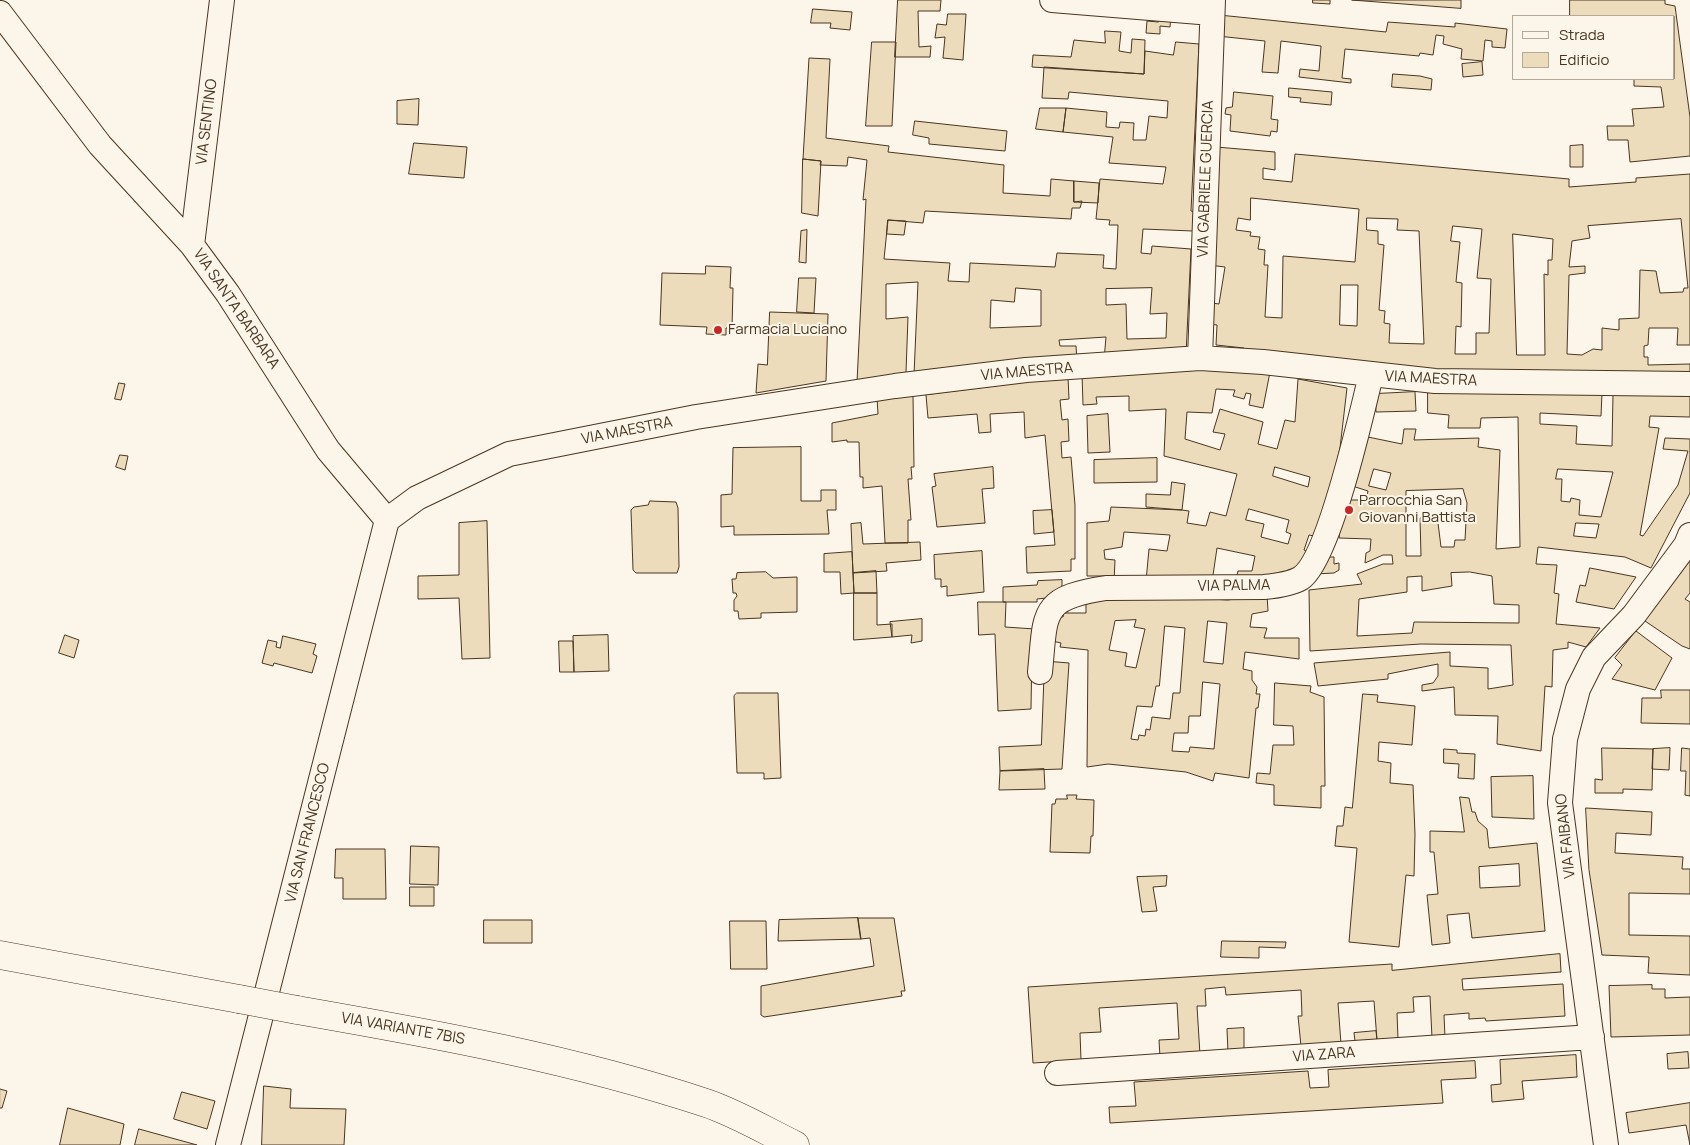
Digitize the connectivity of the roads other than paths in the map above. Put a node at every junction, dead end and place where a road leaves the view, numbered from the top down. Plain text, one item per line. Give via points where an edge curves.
1 (222, 0) edge
2 (1052, 0) edge
3 (1213, 6) edge
4 (0, 13) edge
5 (192, 245) junction
6 (1200, 358) junction
7 (1370, 375) junction
8 (1690, 384) edge
9 (387, 520) junction
10 (1690, 535) edge
11 (1040, 672) dead end
12 (0, 956) edge
13 (1592, 1037) junction
14 (1056, 1073) dead end
15 (228, 1145) edge
16 (795, 1145) edge
17 (1606, 1145) edge

1 - 5 street, VIA SENTINO
2 - 3 street
3 - 6 street, VIA GABRIELE GUERCIA
4 - 5 street, VIA SANTA BARBARA via 100,145
5 - 9 street, VIA SANTA BARBARA via 228,294 328,450
6 - 7 street, VIA MAESTRA
6 - 9 street, VIA MAESTRA via 1026,370 895,386 696,417 509,454 417,498
7 - 8 street, VIA MAESTRA via 1435,381
7 - 11 street, VIA PALMA via 1356,438 1331,521 1313,562 1301,578 1264,587 1106,588 1081,592 1051,607 1046,617
9 - 15 street, VIA SAN FRANCESCO
10 - 13 street, VIA FAIBANO via 1634,615 1594,657 1578,689 1565,739 1560,803
12 - 16 main road, VIA VARIANTE 7BIS, bridge via 462,1039 586,1068 708,1104
13 - 14 street, VIA ZARA
13 - 17 street, VIA FAIBANO

